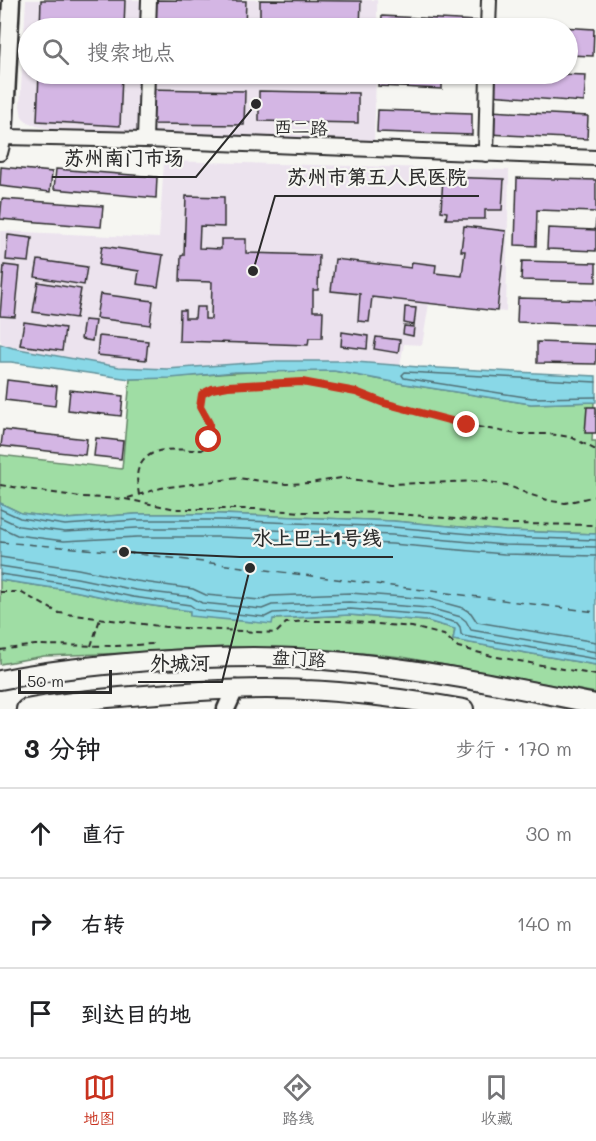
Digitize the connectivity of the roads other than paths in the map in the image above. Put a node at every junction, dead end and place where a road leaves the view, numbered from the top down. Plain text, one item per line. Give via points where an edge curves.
1 (11, 0) edge
2 (149, 0) edge
3 (489, 0) edge
4 (148, 18) edge
5 (489, 18) edge
6 (147, 84) edge
7 (488, 84) edge
8 (145, 140) junction
9 (2, 145) edge
10 (486, 154) junction
11 (596, 158) edge
12 (233, 656) junction
13 (0, 680) edge
14 (235, 689) junction
15 (596, 704) edge
16 (26, 709) edge
17 (226, 709) edge
18 (236, 709) edge
19 (464, 709) edge

1 - 9 street
2 - 4 street
3 - 5 street
6 - 8 street
7 - 10 street
8 - 9 street, 西二路
8 - 10 street, 西二路
10 - 11 street, 西二路
12 - 13 main road, 盘门路 via 88,666
12 - 14 main road
12 - 15 main road, 盘门路 via 307,658 388,667
14 - 16 main road, 盘门路
14 - 17 street
14 - 18 street
14 - 19 main road, 盘门路 via 321,691

